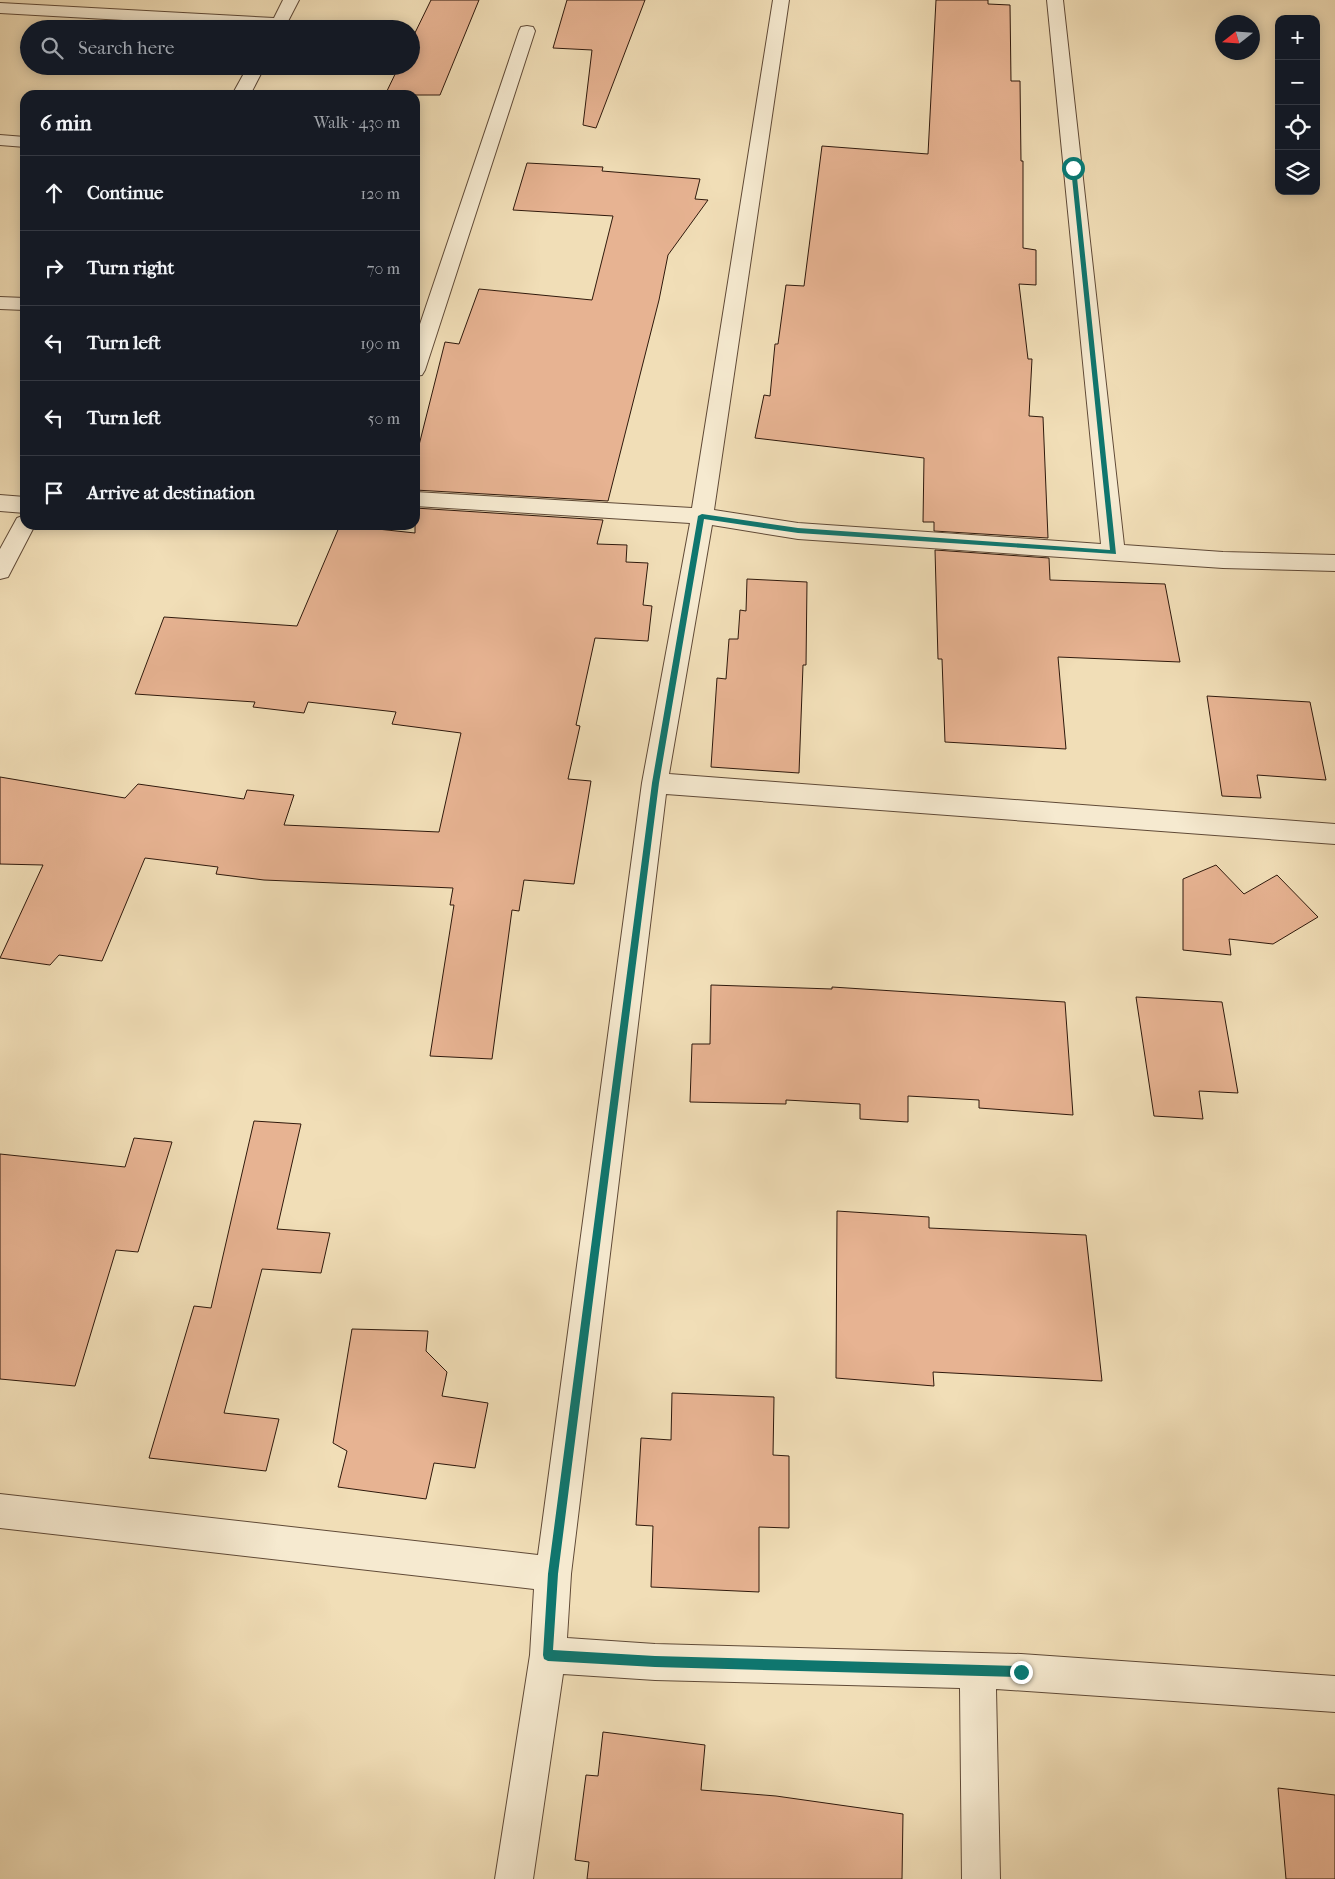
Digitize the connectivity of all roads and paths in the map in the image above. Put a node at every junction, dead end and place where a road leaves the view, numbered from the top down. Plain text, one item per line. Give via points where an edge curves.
1 (290, 0) edge
2 (781, 0) edge
3 (1055, 0) edge
4 (0, 8) edge
5 (185, 20) edge
6 (281, 20) edge
7 (527, 30) dead end
8 (252, 75) edge
9 (244, 90) edge
10 (0, 140) edge
11 (20, 142) edge
12 (0, 303) edge
13 (20, 304) edge
14 (420, 355) edge
15 (420, 499) edge
16 (0, 503) edge
17 (20, 505) edge
18 (702, 516) junction
19 (21, 530) edge
20 (1113, 552) junction
21 (1335, 563) edge
22 (0, 571) edge
23 (655, 783) junction
24 (1335, 834) edge
25 (0, 1511) edge
26 (553, 1574) junction
27 (548, 1655) junction
28 (978, 1670) junction
29 (1335, 1694) edge
30 (514, 1879) edge
31 (981, 1879) edge

1 - 6 street
2 - 18 street
3 - 20 street
4 - 5 street
7 - 14 street
8 - 9 street
10 - 11 street
12 - 13 street
15 - 18 street
16 - 17 street
18 - 20 street via 798,531
18 - 23 street
19 - 22 street
20 - 21 street via 1223,560
23 - 24 street
23 - 26 street
25 - 26 street
26 - 27 street
27 - 28 street via 655,1662
27 - 30 street
28 - 29 street
28 - 31 street

